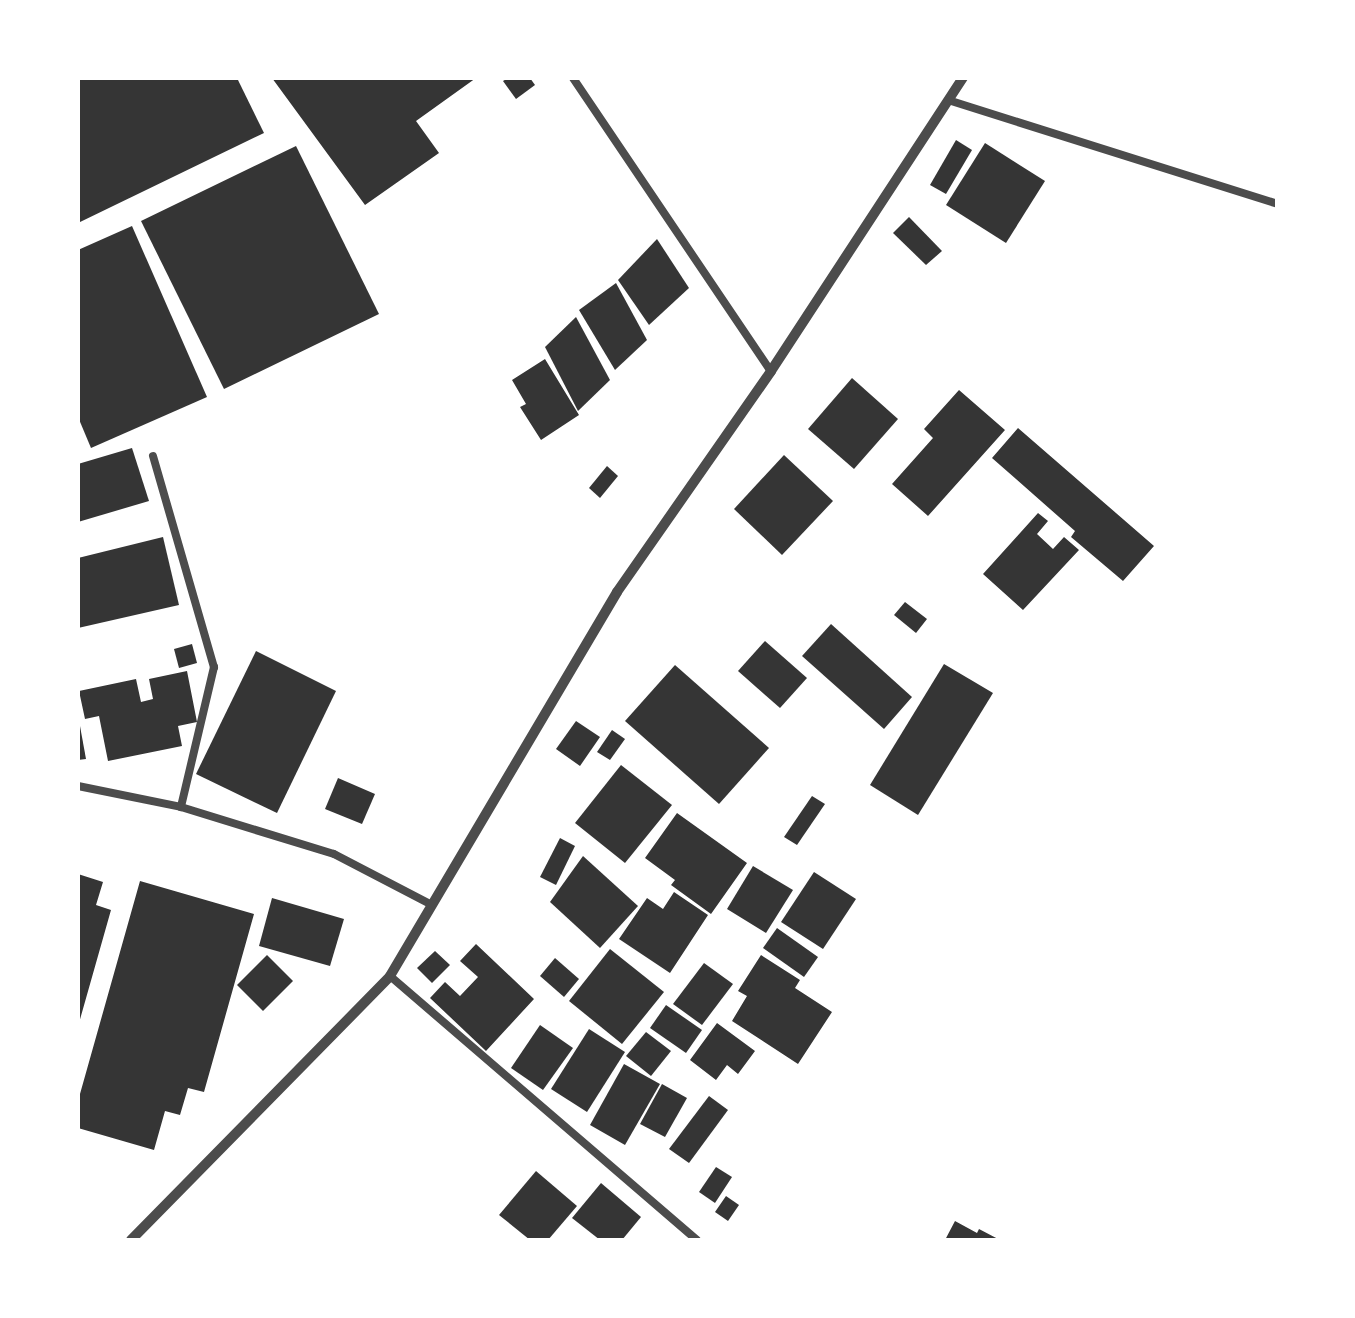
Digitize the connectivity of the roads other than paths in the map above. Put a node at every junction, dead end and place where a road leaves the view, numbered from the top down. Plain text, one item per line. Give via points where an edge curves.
1 (573, 78) edge
2 (962, 78) edge
3 (948, 100) junction
4 (1278, 204) edge
5 (771, 371) junction
6 (153, 456) dead end
7 (78, 786) edge
8 (180, 808) junction
9 (432, 905) junction
10 (390, 976) junction
11 (130, 1240) edge
12 (697, 1240) edge

1 - 5 lane
2 - 3 street
3 - 4 lane
3 - 5 street
5 - 9 street via 616,592
6 - 8 lane via 214,667
7 - 8 lane
8 - 9 lane via 334,854
9 - 10 street
10 - 11 street
10 - 12 lane

